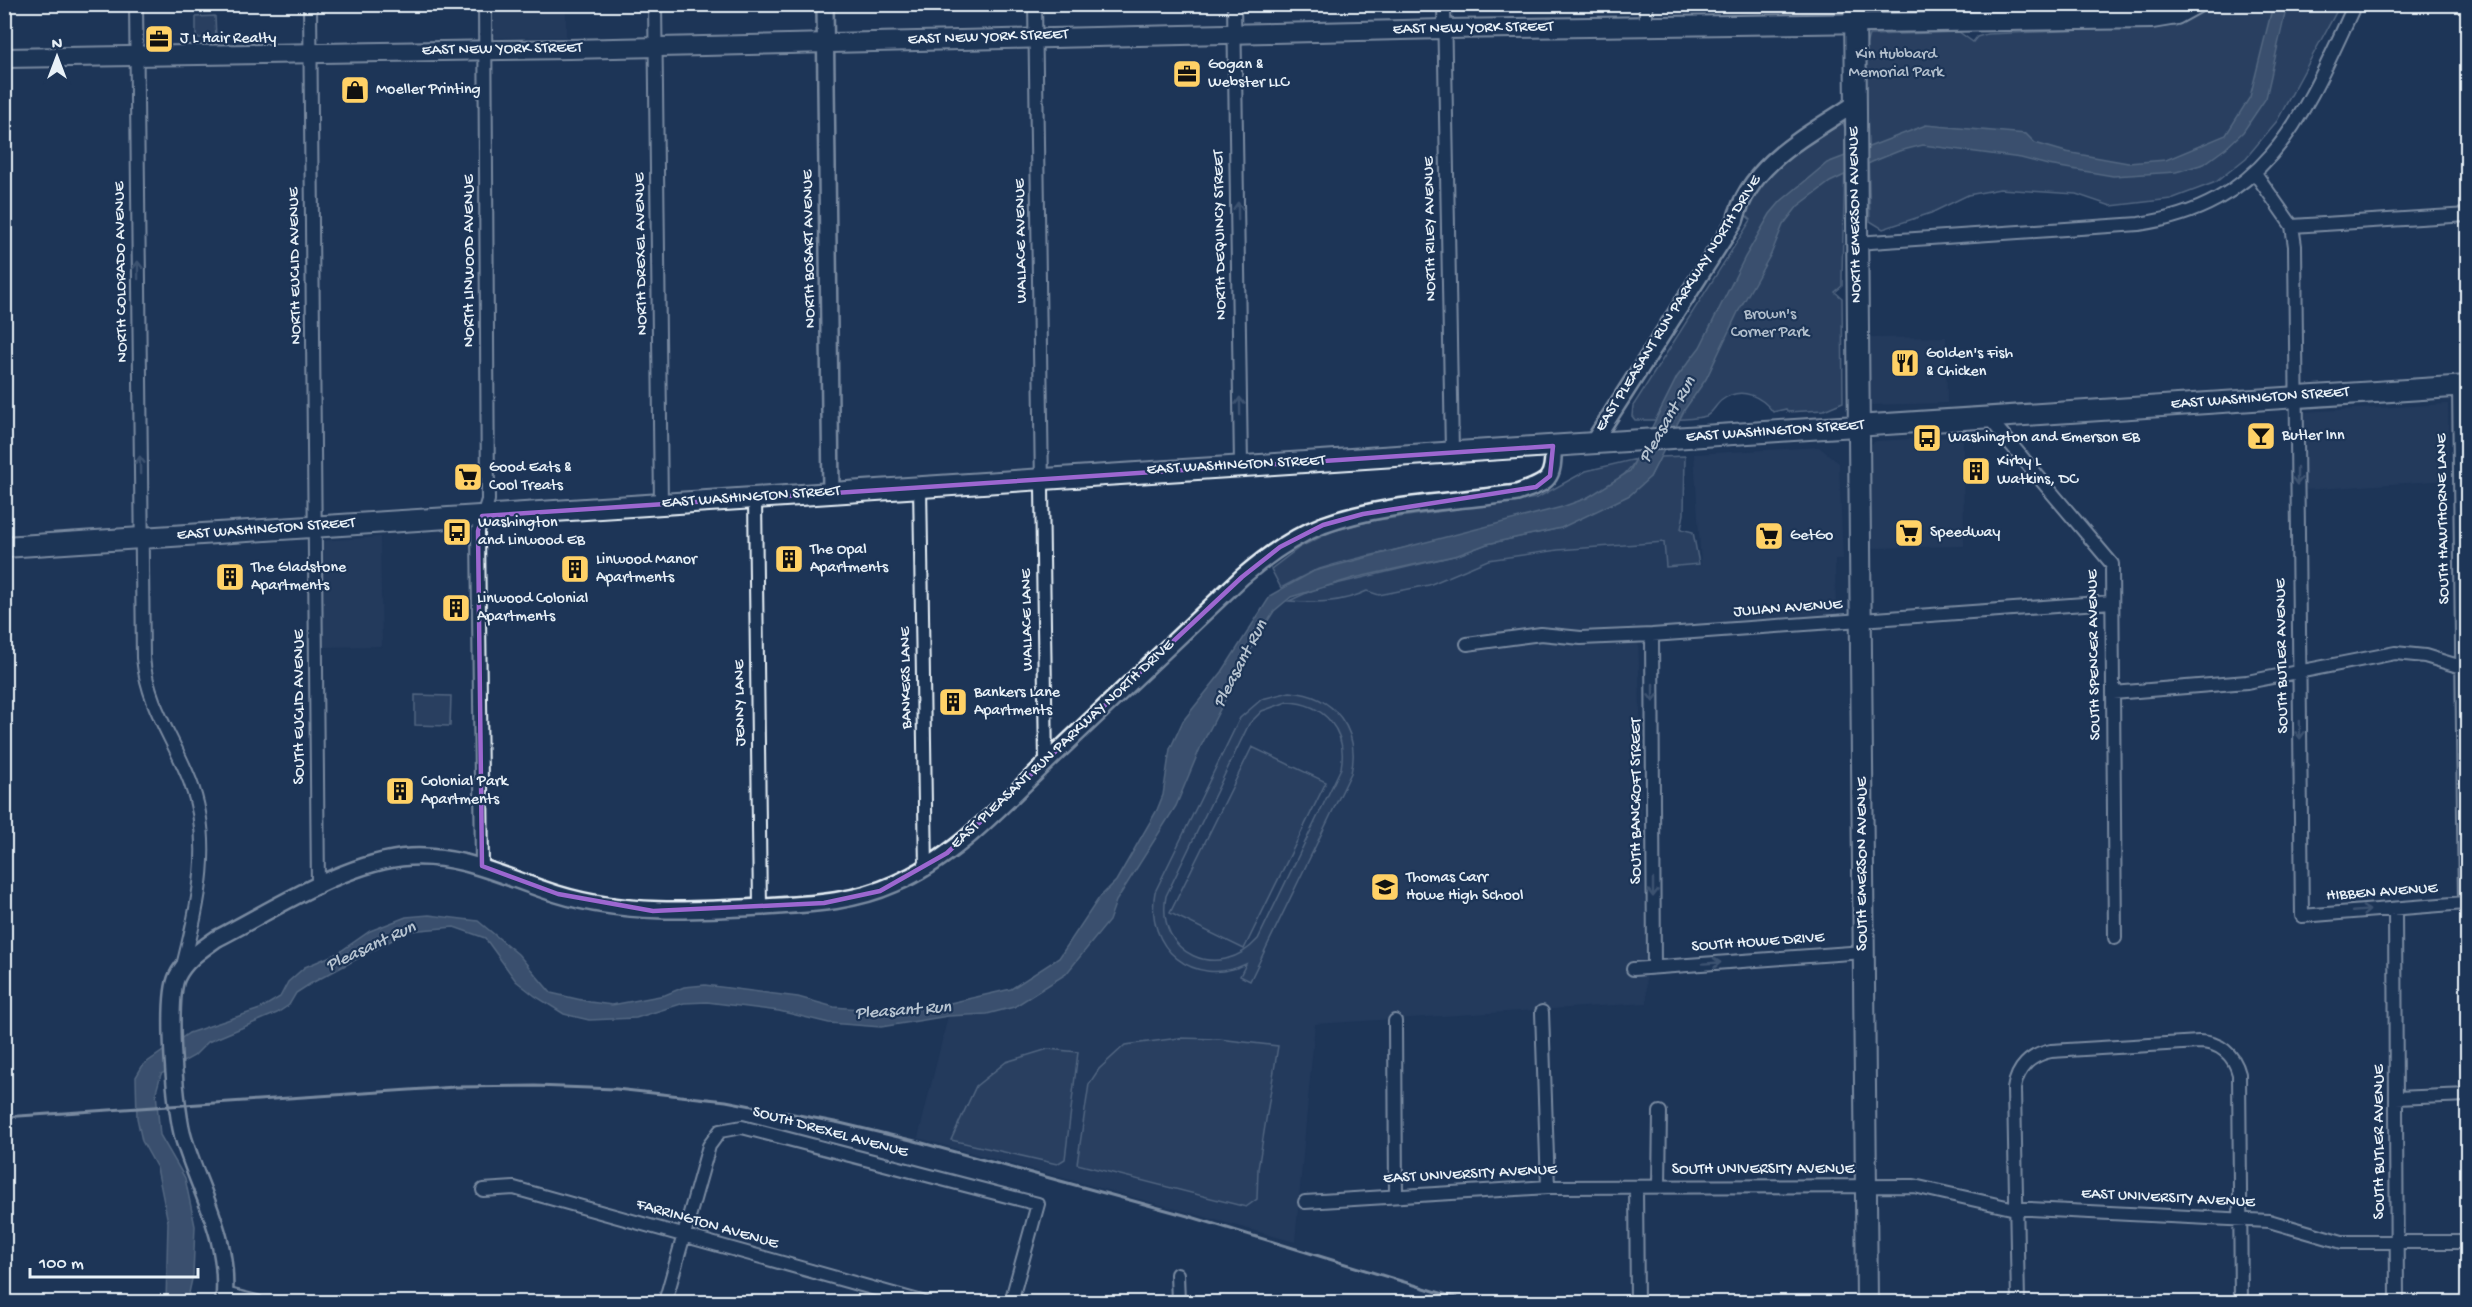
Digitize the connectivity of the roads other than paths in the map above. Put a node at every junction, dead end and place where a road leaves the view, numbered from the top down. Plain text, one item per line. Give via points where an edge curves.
1 (135, 4) edge
2 (310, 4) edge
3 (484, 4) edge
4 (655, 4) edge
5 (825, 4) edge
6 (1035, 4) edge
7 (1234, 4) edge
8 (1444, 4) edge
9 (1646, 4) edge
10 (1855, 4) edge
11 (2196, 4) edge
12 (2355, 4) edge
13 (1855, 25) junction
14 (1646, 26) junction
15 (1444, 29) junction
16 (1235, 33) junction
17 (1036, 37) junction
18 (826, 43) junction
19 (656, 47) junction
20 (485, 51) junction
21 (310, 54) junction
22 (136, 56) junction
23 (4, 58) edge
24 (1856, 103) junction
25 (2255, 173) junction
26 (2468, 215) edge
27 (2292, 226) junction
28 (1856, 243) junction
29 (2463, 386) edge
30 (2296, 396) junction
31 (1988, 417) junction
32 (1859, 426) junction
33 (1592, 444) junction
34 (1553, 446) junction
35 (1452, 452) junction
36 (1241, 465) junction
37 (1042, 478) junction
38 (920, 486) junction
39 (831, 492) junction
40 (754, 498) junction
41 (661, 504) junction
42 (482, 516) junction
43 (315, 527) junction
44 (141, 539) junction
45 (4, 548) edge
46 (2112, 602) junction
47 (1862, 620) junction
48 (1652, 635) junction
49 (1467, 644) dead end
50 (2465, 668) edge
51 (2299, 672) junction
52 (2113, 693) junction
53 (1046, 763) junction
54 (482, 866) junction
55 (926, 868) junction
56 (318, 887) junction
57 (2465, 903) joint
58 (760, 907) junction
59 (2395, 909) junction
60 (2302, 916) joint
61 (2115, 938) dead end
62 (1864, 952) junction
63 (183, 966) junction
64 (1654, 967) junction
65 (1633, 969) dead end
66 (1542, 1012) dead end
67 (1395, 1021) dead end
68 (2468, 1095) edge
69 (2396, 1098) junction
70 (1660, 1112) dead end
71 (1548, 1186) junction
72 (1636, 1186) junction
73 (1659, 1186) junction
74 (1866, 1186) junction
75 (483, 1190) dead end
76 (1396, 1196) junction
77 (1305, 1202) dead end
78 (2016, 1208) junction
79 (2240, 1218) junction
80 (683, 1235) junction
81 (2397, 1242) junction
82 (2468, 1242) edge
83 (1177, 1274) dead end
84 (225, 1298) edge
85 (257, 1302) edge
86 (665, 1302) edge
87 (922, 1302) edge
88 (1011, 1302) edge
89 (1178, 1302) edge
90 (1637, 1302) edge
91 (1867, 1302) edge
92 (2018, 1302) edge
93 (2241, 1302) edge
94 (2397, 1302) edge

1 - 22 street, NORTH COLORADO AVENUE
2 - 21 street, NORTH EUCLID AVENUE
3 - 20 street, NORTH LINWOOD AVENUE
4 - 19 street, NORTH DREXEL AVENUE
5 - 18 street, NORTH BOSART AVENUE
6 - 17 street, WALLACE AVENUE
7 - 16 street, NORTH DEQUINCY STREET
8 - 15 street, NORTH RILEY AVENUE
9 - 14 street
10 - 13 main road, NORTH EMERSON AVENUE
11 - 13 main road, EAST NEW YORK STREET via 2176,15 2152,19
12 - 25 street via 2301,114 2285,140
13 - 14 main road, EAST NEW YORK STREET
13 - 24 main road, NORTH EMERSON AVENUE
14 - 15 main road, EAST NEW YORK STREET
15 - 16 main road, EAST NEW YORK STREET
15 - 35 street, NORTH RILEY AVENUE
16 - 17 main road, EAST NEW YORK STREET
36 -> 16 street, NORTH DEQUINCY STREET
17 - 18 main road, EAST NEW YORK STREET
17 - 37 street, WALLACE AVENUE
18 - 19 main road, EAST NEW YORK STREET
18 - 39 street, NORTH BOSART AVENUE
19 - 20 main road, EAST NEW YORK STREET
19 - 41 street, NORTH DREXEL AVENUE
20 - 21 main road, EAST NEW YORK STREET
20 - 42 street, NORTH LINWOOD AVENUE via 488,500
21 - 22 main road, EAST NEW YORK STREET
21 - 43 street, NORTH EUCLID AVENUE
22 - 23 main road, EAST NEW YORK STREET
44 -> 22 street, NORTH COLORADO AVENUE
24 - 28 main road, NORTH EMERSON AVENUE
24 - 33 street, EAST PLEASANT RUN PARKWAY NORTH DRIVE via 1798,140 1758,177 1740,203 1735,221
25 - 27 street
25 - 28 street via 2210,204 2152,222
26 - 27 street
27 - 30 street, SOUTH BUTLER AVENUE
28 - 32 main road, NORTH EMERSON AVENUE
29 - 30 main road, EAST WASHINGTON STREET
29 - 50 street, SOUTH HAWTHORNE LANE
30 - 31 main road, EAST WASHINGTON STREET
30 -> 51 street, SOUTH BUTLER AVENUE
31 - 32 main road, EAST WASHINGTON STREET
31 - 46 street, SOUTH SPENCER AVENUE via 2112,564
32 - 33 main road, EAST WASHINGTON STREET
32 - 47 main road, SOUTH EMERSON AVENUE
33 - 34 main road, EAST WASHINGTON STREET
34 - 35 main road, EAST WASHINGTON STREET
34 - 53 street, EAST PLEASANT RUN PARKWAY NORTH DRIVE via 1550,476 1536,487 1517,494 1364,514 1318,527 1280,547 1242,577
35 - 36 main road, EAST WASHINGTON STREET
36 - 37 main road, EAST WASHINGTON STREET
37 - 38 main road, EAST WASHINGTON STREET
37 - 53 street, WALLACE LANE
38 - 39 main road, EAST WASHINGTON STREET
38 - 55 street, BANKERS LANE
39 - 40 main road, EAST WASHINGTON STREET
40 - 41 main road, EAST WASHINGTON STREET
40 - 58 street, JENNY LANE
41 - 42 main road, EAST WASHINGTON STREET
42 - 43 main road, EAST WASHINGTON STREET
42 - 54 street, NORTH LINWOOD AVENUE via 478,531
43 - 44 main road, EAST WASHINGTON STREET
43 - 56 street, SOUTH EUCLID AVENUE
44 - 45 main road, EAST WASHINGTON STREET
44 - 63 street, NORTH COLORADO AVENUE via 145,679 154,710 191,783 202,834 200,886
46 - 47 street, JULIAN AVENUE
46 - 52 street, SOUTH SPENCER AVENUE
47 - 48 street, JULIAN AVENUE
47 - 62 main road, SOUTH EMERSON AVENUE
48 - 49 street, JULIAN AVENUE via 1581,638 1541,634
48 -> 64 street, SOUTH BANCROFT STREET
50 - 51 street via 2395,653
50 - 57 street, SOUTH HAWTHORNE LANE
51 - 52 street via 2247,682
51 -> 60 street, SOUTH BUTLER AVENUE
52 - 61 street, SOUTH SPENCER AVENUE
53 - 55 street, EAST PLEASANT RUN PARKWAY NORTH DRIVE
54 - 56 street, EAST PLEASANT RUN PARKWAY NORTH DRIVE via 446,858 409,857 365,865
54 - 58 street, EAST PLEASANT RUN PARKWAY NORTH DRIVE via 558,894 619,907 676,911
55 - 58 street, EAST PLEASANT RUN PARKWAY NORTH DRIVE via 855,898
56 - 63 street, EAST PLEASANT RUN PARKWAY NORTH DRIVE via 216,939
57 - 59 street, HIBBEN AVENUE
60 -> 59 street, HIBBEN AVENUE
59 - 69 street, SOUTH BUTLER AVENUE
64 -> 62 street, SOUTH HOWE DRIVE
62 - 74 main road, SOUTH EMERSON AVENUE
63 - 84 street via 173,990 178,1106 183,1139 218,1230
64 - 65 street, SOUTH HOWE DRIVE
66 - 71 street
67 - 76 street
68 - 69 street
69 - 81 street, SOUTH BUTLER AVENUE
70 - 73 street
71 - 72 street, EAST UNIVERSITY AVENUE
71 - 76 street, EAST UNIVERSITY AVENUE
72 - 73 street, SOUTH UNIVERSITY AVENUE
72 - 90 street
73 - 74 street, SOUTH UNIVERSITY AVENUE
74 - 78 street, EAST UNIVERSITY AVENUE via 1922,1187
74 - 91 main road, SOUTH EMERSON AVENUE
75 - 80 street, FARRINGTON AVENUE via 514,1188
76 - 77 street, EAST UNIVERSITY AVENUE
78 - 79 street, EAST UNIVERSITY AVENUE
78 - 79 street via 2014,1089 2024,1065 2036,1055 2056,1050 2204,1042 2214,1043 2227,1052 2239,1074
78 - 92 street
79 - 81 street, EAST UNIVERSITY AVENUE via 2277,1223 2342,1242
79 - 93 street
80 - 86 street, SOUTH DREXEL AVENUE
80 - 87 street, FARRINGTON AVENUE
80 - 88 street, SOUTH DREXEL AVENUE via 713,1139 720,1131 742,1127 1038,1204
81 - 82 street, EAST UNIVERSITY AVENUE
81 - 94 street, SOUTH BUTLER AVENUE
83 - 89 street
84 - 85 street

